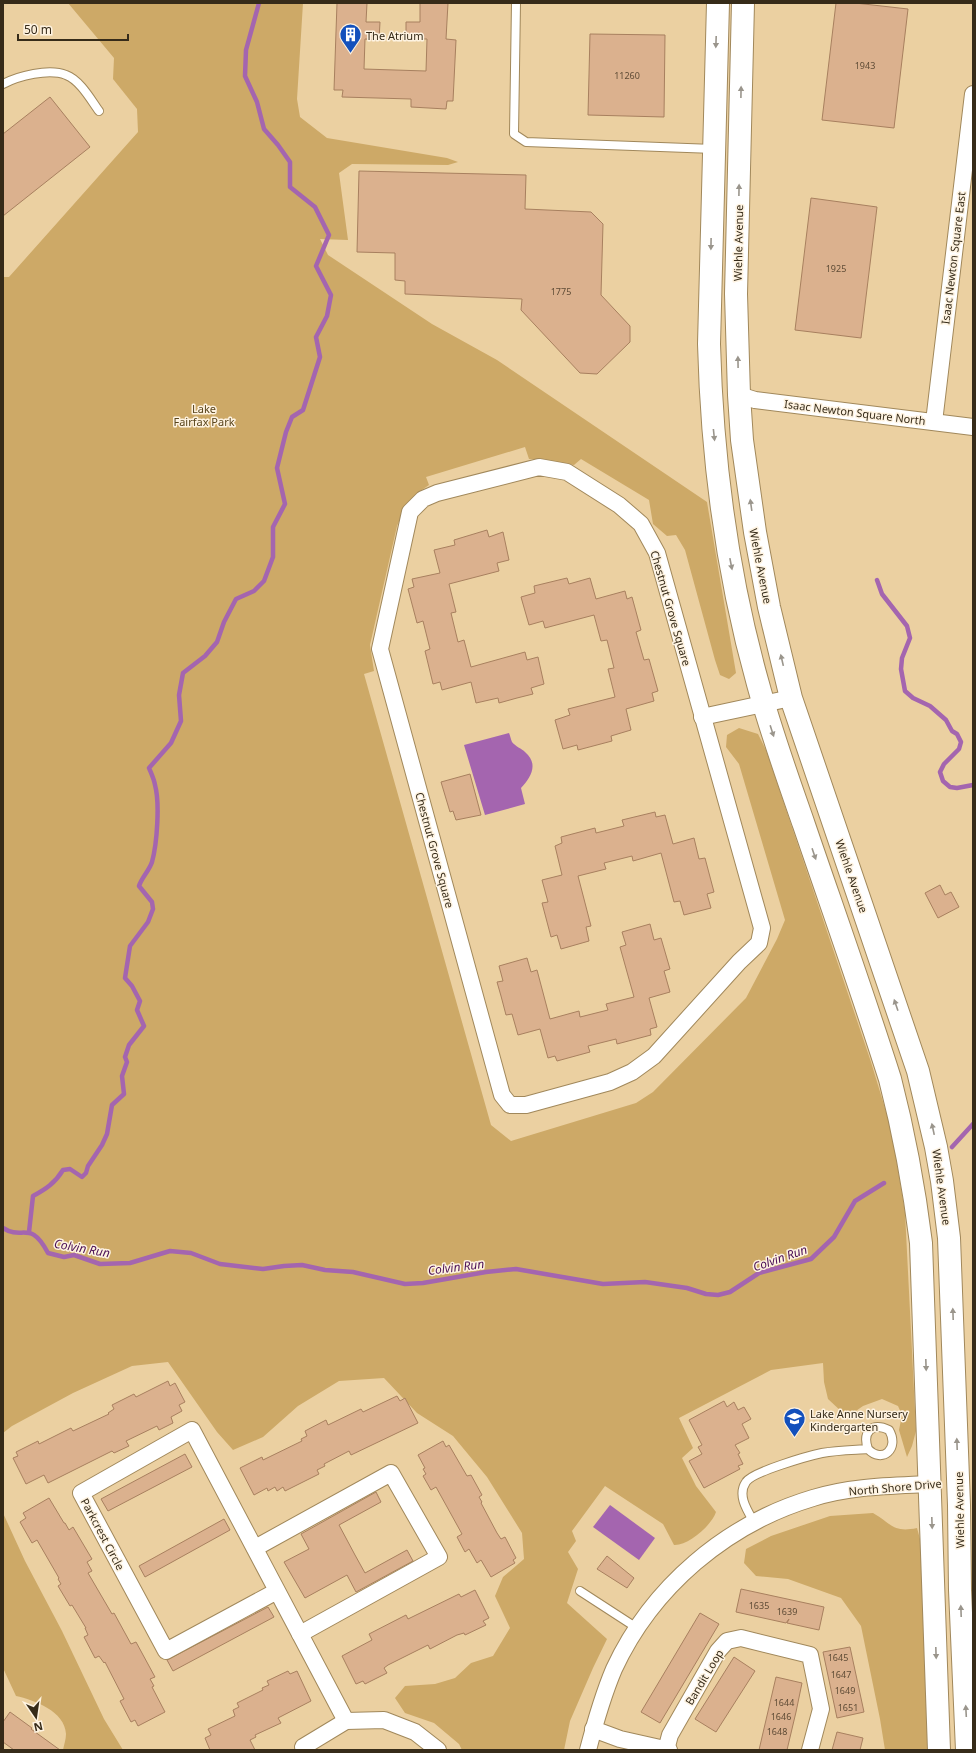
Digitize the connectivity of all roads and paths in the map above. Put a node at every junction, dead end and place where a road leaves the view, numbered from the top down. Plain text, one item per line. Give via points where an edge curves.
1 (516, 3) edge
2 (718, 3) edge
3 (743, 3) edge
4 (3, 84) edge
5 (973, 94) edge
6 (99, 111) dead end
7 (714, 149) junction
8 (738, 395) junction
9 (934, 422) junction
10 (973, 427) edge
11 (791, 698) junction
12 (763, 703) junction
13 (702, 717) junction
14 (868, 1450) dead end
15 (966, 1483) edge
16 (930, 1484) junction
17 (754, 1522) junction
18 (255, 1548) junction
19 (277, 1591) junction
20 (580, 1591) dead end
21 (637, 1628) junction
22 (300, 1634) junction
23 (346, 1721) junction
24 (594, 1729) junction
25 (302, 1749) edge
26 (438, 1750) edge
27 (588, 1750) edge
28 (667, 1750) edge
29 (810, 1750) edge
30 (939, 1750) edge
31 (967, 1750) edge

1 - 7 lane via 514,134 526,142
2 -> 7 main road
8 -> 3 main road, Wiehle Avenue via 736,294
4 - 6 lane via 15,78 40,73 66,75 75,80
5 - 9 street, Isaac Newton Square East
7 -> 12 main road via 710,396 726,538
8 - 9 street, Isaac Newton Square North via 756,400
11 -> 8 main road, Wiehle Avenue via 769,607 755,532
9 - 10 street, Isaac Newton Square North
11 - 12 street
15 -> 11 main road, Wiehle Avenue via 949,1238 932,1127 904,1028
12 - 13 street
12 -> 16 main road via 877,1036 904,1134 921,1243
13 - 13 street, Chestnut Grove Square via 658,553 641,524 619,505 567,472 539,467 437,494 423,499 410,512 380,649 502,1094 510,1105 526,1105 561,1096 610,1082 632,1072 654,1056 759,943 762,928
14 - 17 lane via 822,1453 750,1477 745,1483 742,1501
15 - 16 main road, North Shore Drive
31 -> 15 main road, Wiehle Avenue via 960,1590
16 - 17 street, North Shore Drive via 868,1487 813,1498
16 -> 30 main road
17 - 21 street, North Shore Drive via 692,1564 655,1603
18 - 19 street, Parkcrest Circle
18 - 19 street, Parkcrest Circle via 192,1430 81,1493 166,1652
18 - 22 street via 391,1473 439,1557
19 - 22 street, Parkcrest Circle
20 - 21 lane
21 - 24 street, North Shore Drive via 614,1670
22 - 23 street, Parkcrest Circle
23 - 25 street
23 - 26 street via 384,1720 415,1732
24 - 27 street, North Shore Drive
24 - 28 street via 620,1739
28 - 29 street, Bandit Loop via 670,1735 718,1651 727,1641 741,1638 810,1655 821,1709

